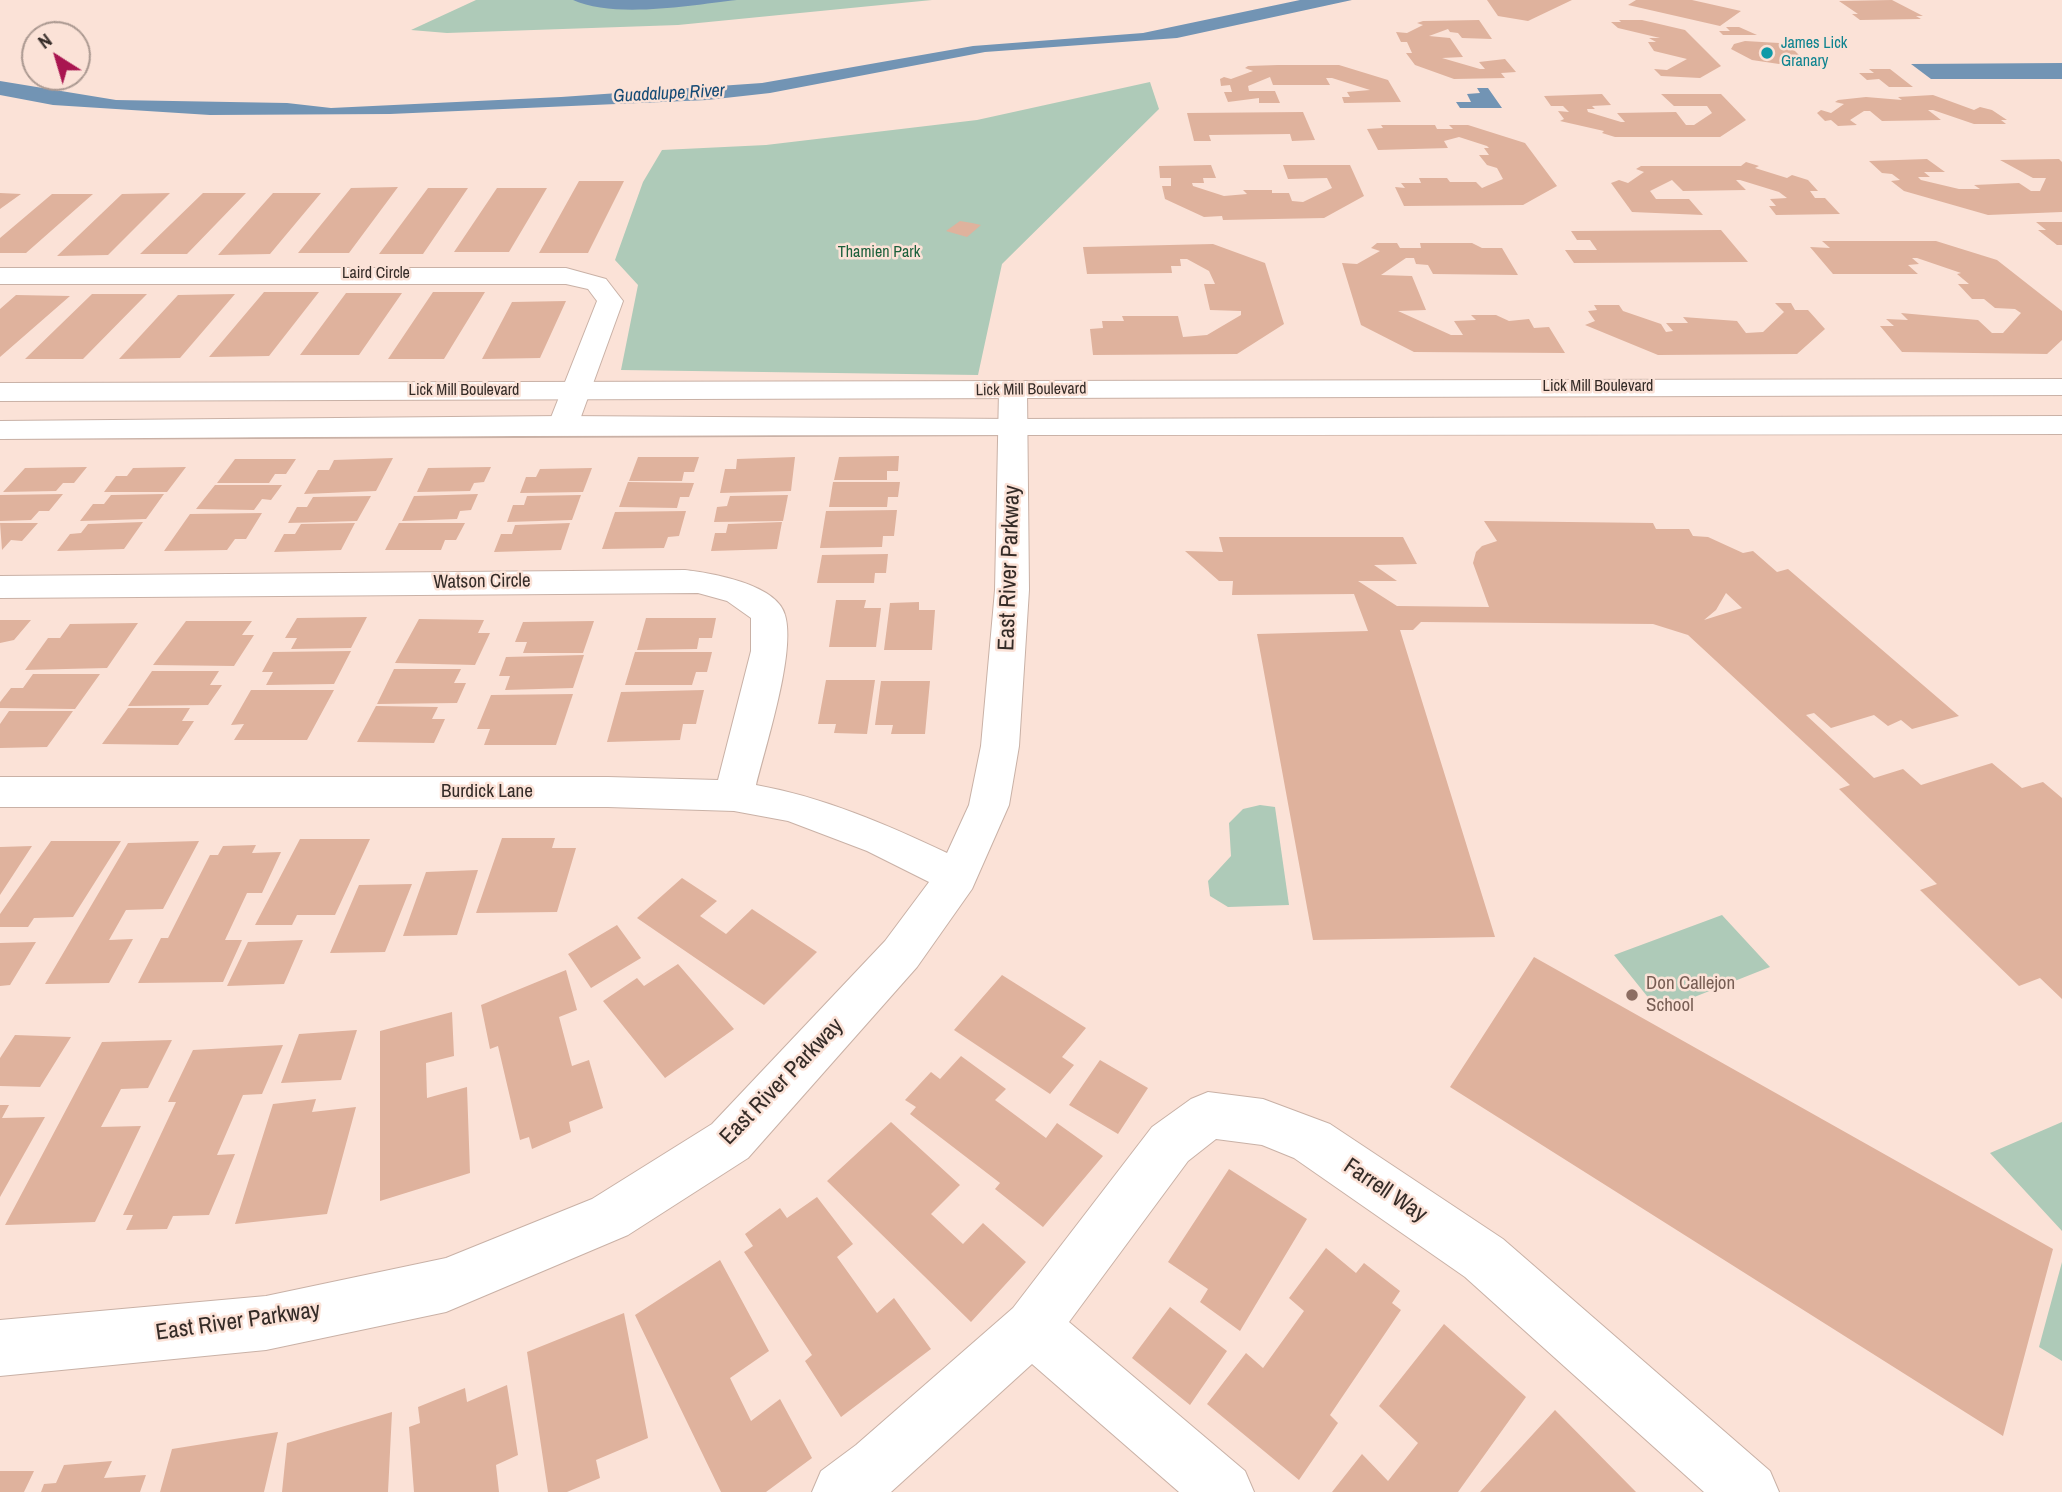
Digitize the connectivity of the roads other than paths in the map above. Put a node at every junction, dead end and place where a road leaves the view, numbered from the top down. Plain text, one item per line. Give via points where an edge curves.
1 (0, 276) edge
2 (2062, 387) edge
3 (575, 390) junction
4 (0, 392) edge
5 (1014, 409) junction
6 (563, 425) junction
7 (2062, 425) edge
8 (0, 430) edge
9 (0, 587) edge
10 (0, 792) edge
11 (734, 796) junction
12 (957, 877) junction
13 (1032, 1327) junction
14 (0, 1348) edge
15 (842, 1492) edge
16 (1224, 1492) edge
17 (1749, 1492) edge

1 - 3 street, Laird Circle via 566,276 597,284 610,301
2 - 5 street, Lick Mill Boulevard via 1207,387
3 - 4 street, Lick Mill Boulevard
3 - 5 street, Lick Mill Boulevard
3 - 6 street, Laird Circle
5 - 6 street, Lick Mill Boulevard
5 - 7 street, Lick Mill Boulevard
5 - 12 street, East River Parkway via 1012,590 1000,746 989,805
6 - 8 street, Lick Mill Boulevard
9 - 11 street, Watson Circle via 716,584 744,594 768,614 769,651
10 - 11 street, Burdick Lane
11 - 12 street, Burdick Lane via 793,807 882,840
12 - 14 street, East River Parkway via 901,954 730,1141 610,1217 446,1284 356,1304 266,1323
13 - 15 street, Farrell Way
13 - 16 street
13 - 17 street, Farrell Way via 1170,1144 1208,1115 1263,1122 1312,1141 1484,1258

